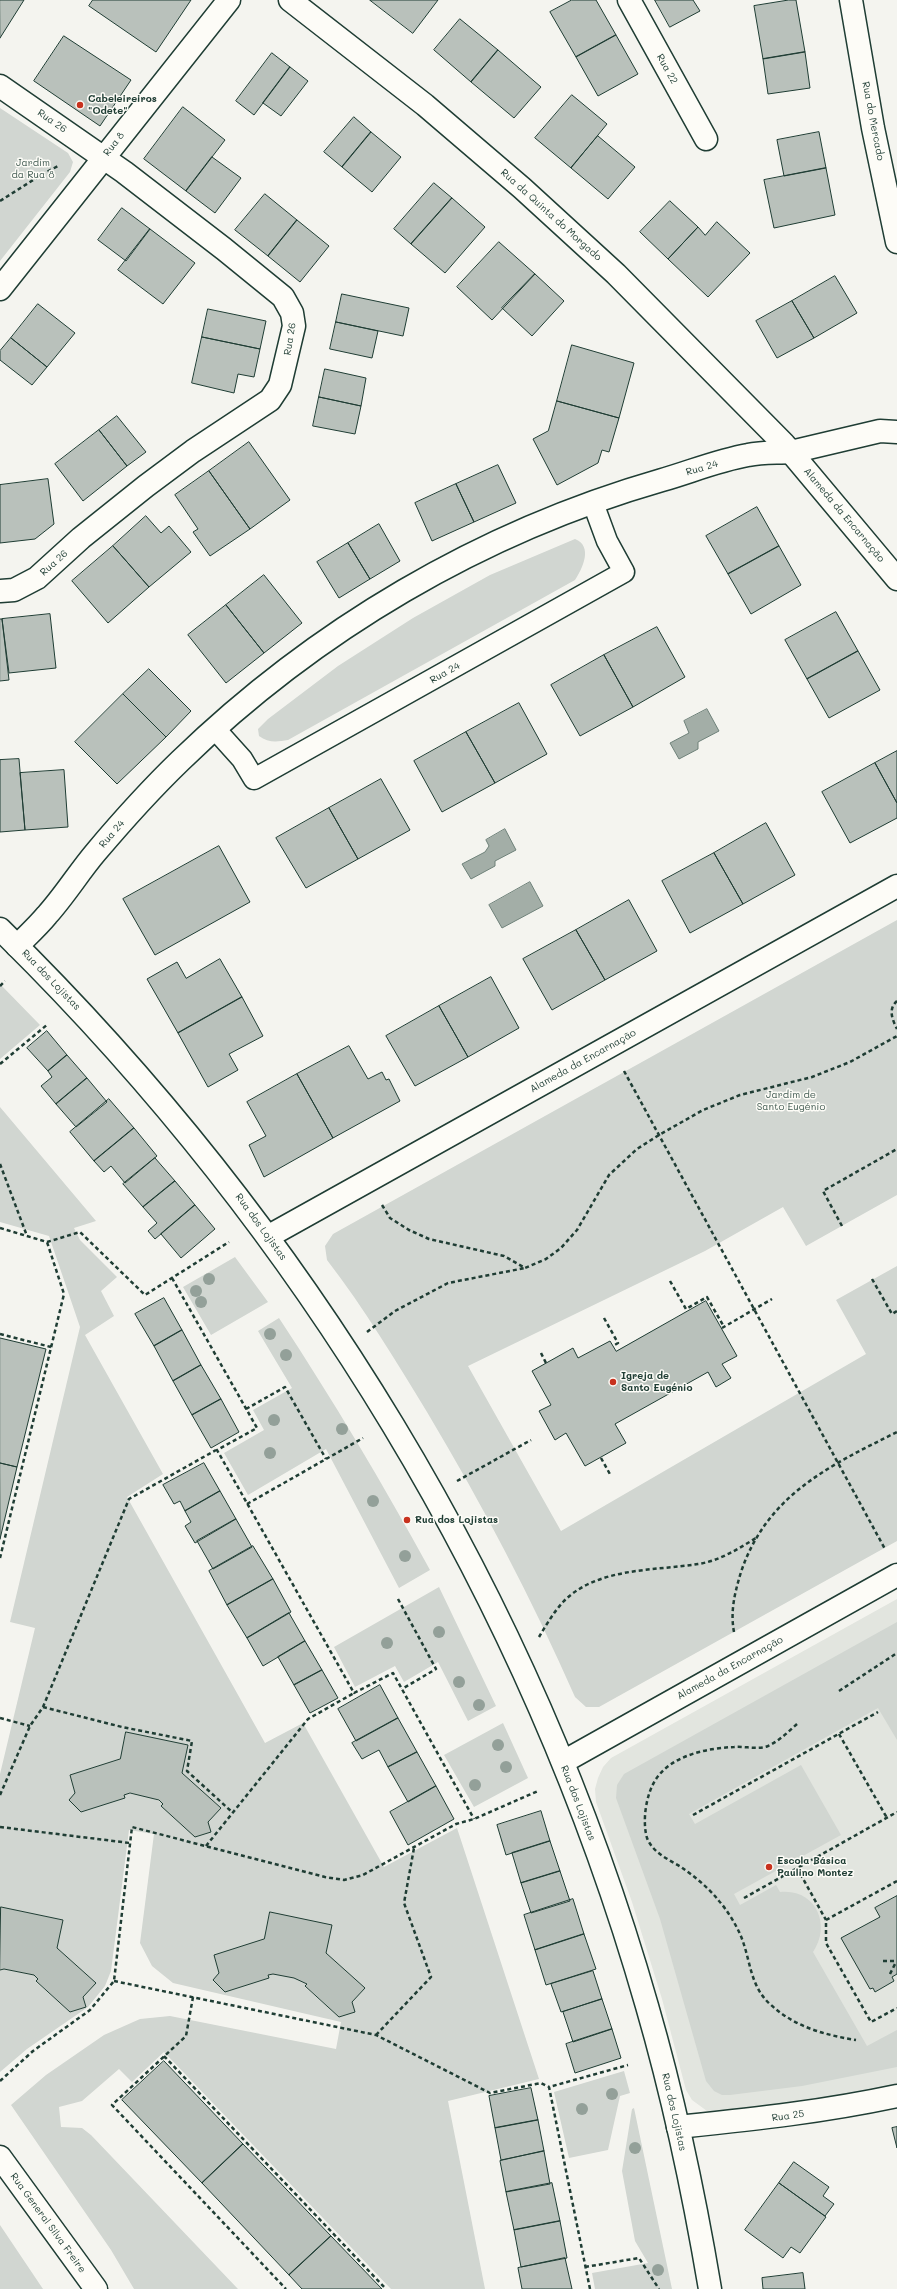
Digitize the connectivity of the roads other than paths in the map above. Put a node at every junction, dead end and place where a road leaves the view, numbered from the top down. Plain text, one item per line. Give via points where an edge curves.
1 (229, 0) edge
2 (290, 0) edge
3 (629, 0) edge
4 (851, 0) edge
5 (0, 86) edge
6 (706, 139) dead end
7 (104, 158) junction
8 (897, 242) edge
9 (0, 289) edge
10 (897, 432) edge
11 (791, 452) junction
12 (593, 503) junction
13 (894, 572) edge
14 (0, 591) edge
15 (215, 729) junction
16 (897, 886) edge
17 (0, 929) edge
18 (17, 946) junction
19 (268, 1236) junction
20 (897, 1575) edge
21 (563, 1762) junction
22 (897, 2096) edge
23 (678, 2127) junction
24 (0, 2157) edge
25 (96, 2289) edge
26 (710, 2289) edge

1 - 7 street, Rua 8
2 - 11 street, Rua da Quinta do Morgado via 425,105 522,188 616,274
3 - 6 street, Rua 22
4 - 8 street, Rua do Mercado via 873,128
5 - 7 street, Rua 26
7 - 9 street, Rua 8
7 - 14 street, Rua 26 via 224,249 289,305 294,326 283,377 270,400 198,447 146,486 81,538 37,578 14,590
10 - 11 street, Rua 24 via 880,431
11 - 12 street, Rua 24 via 750,455 634,488
11 - 13 street, Alameda da Encarnação
12 - 15 street, Rua 24 via 509,536 450,564 393,596 284,670
12 - 15 lane, Rua 24 via 607,541 624,572 254,779 242,759
15 - 18 street, Rua 24 via 140,802 95,853 47,915
16 - 19 street, Alameda da Encarnação
17 - 18 street, Rua dos Lojistas
18 - 19 street, Rua dos Lojistas via 132,1067 191,1136
19 - 21 street, Rua dos Lojistas via 376,1396 436,1499 500,1622
20 - 21 street, Alameda da Encarnação
21 - 23 street, Rua dos Lojistas via 603,1869 647,2005
22 - 23 street, Rua 25 via 795,2115
23 - 26 street, Rua dos Lojistas via 697,2211
24 - 25 street, Rua General Silva Freire

